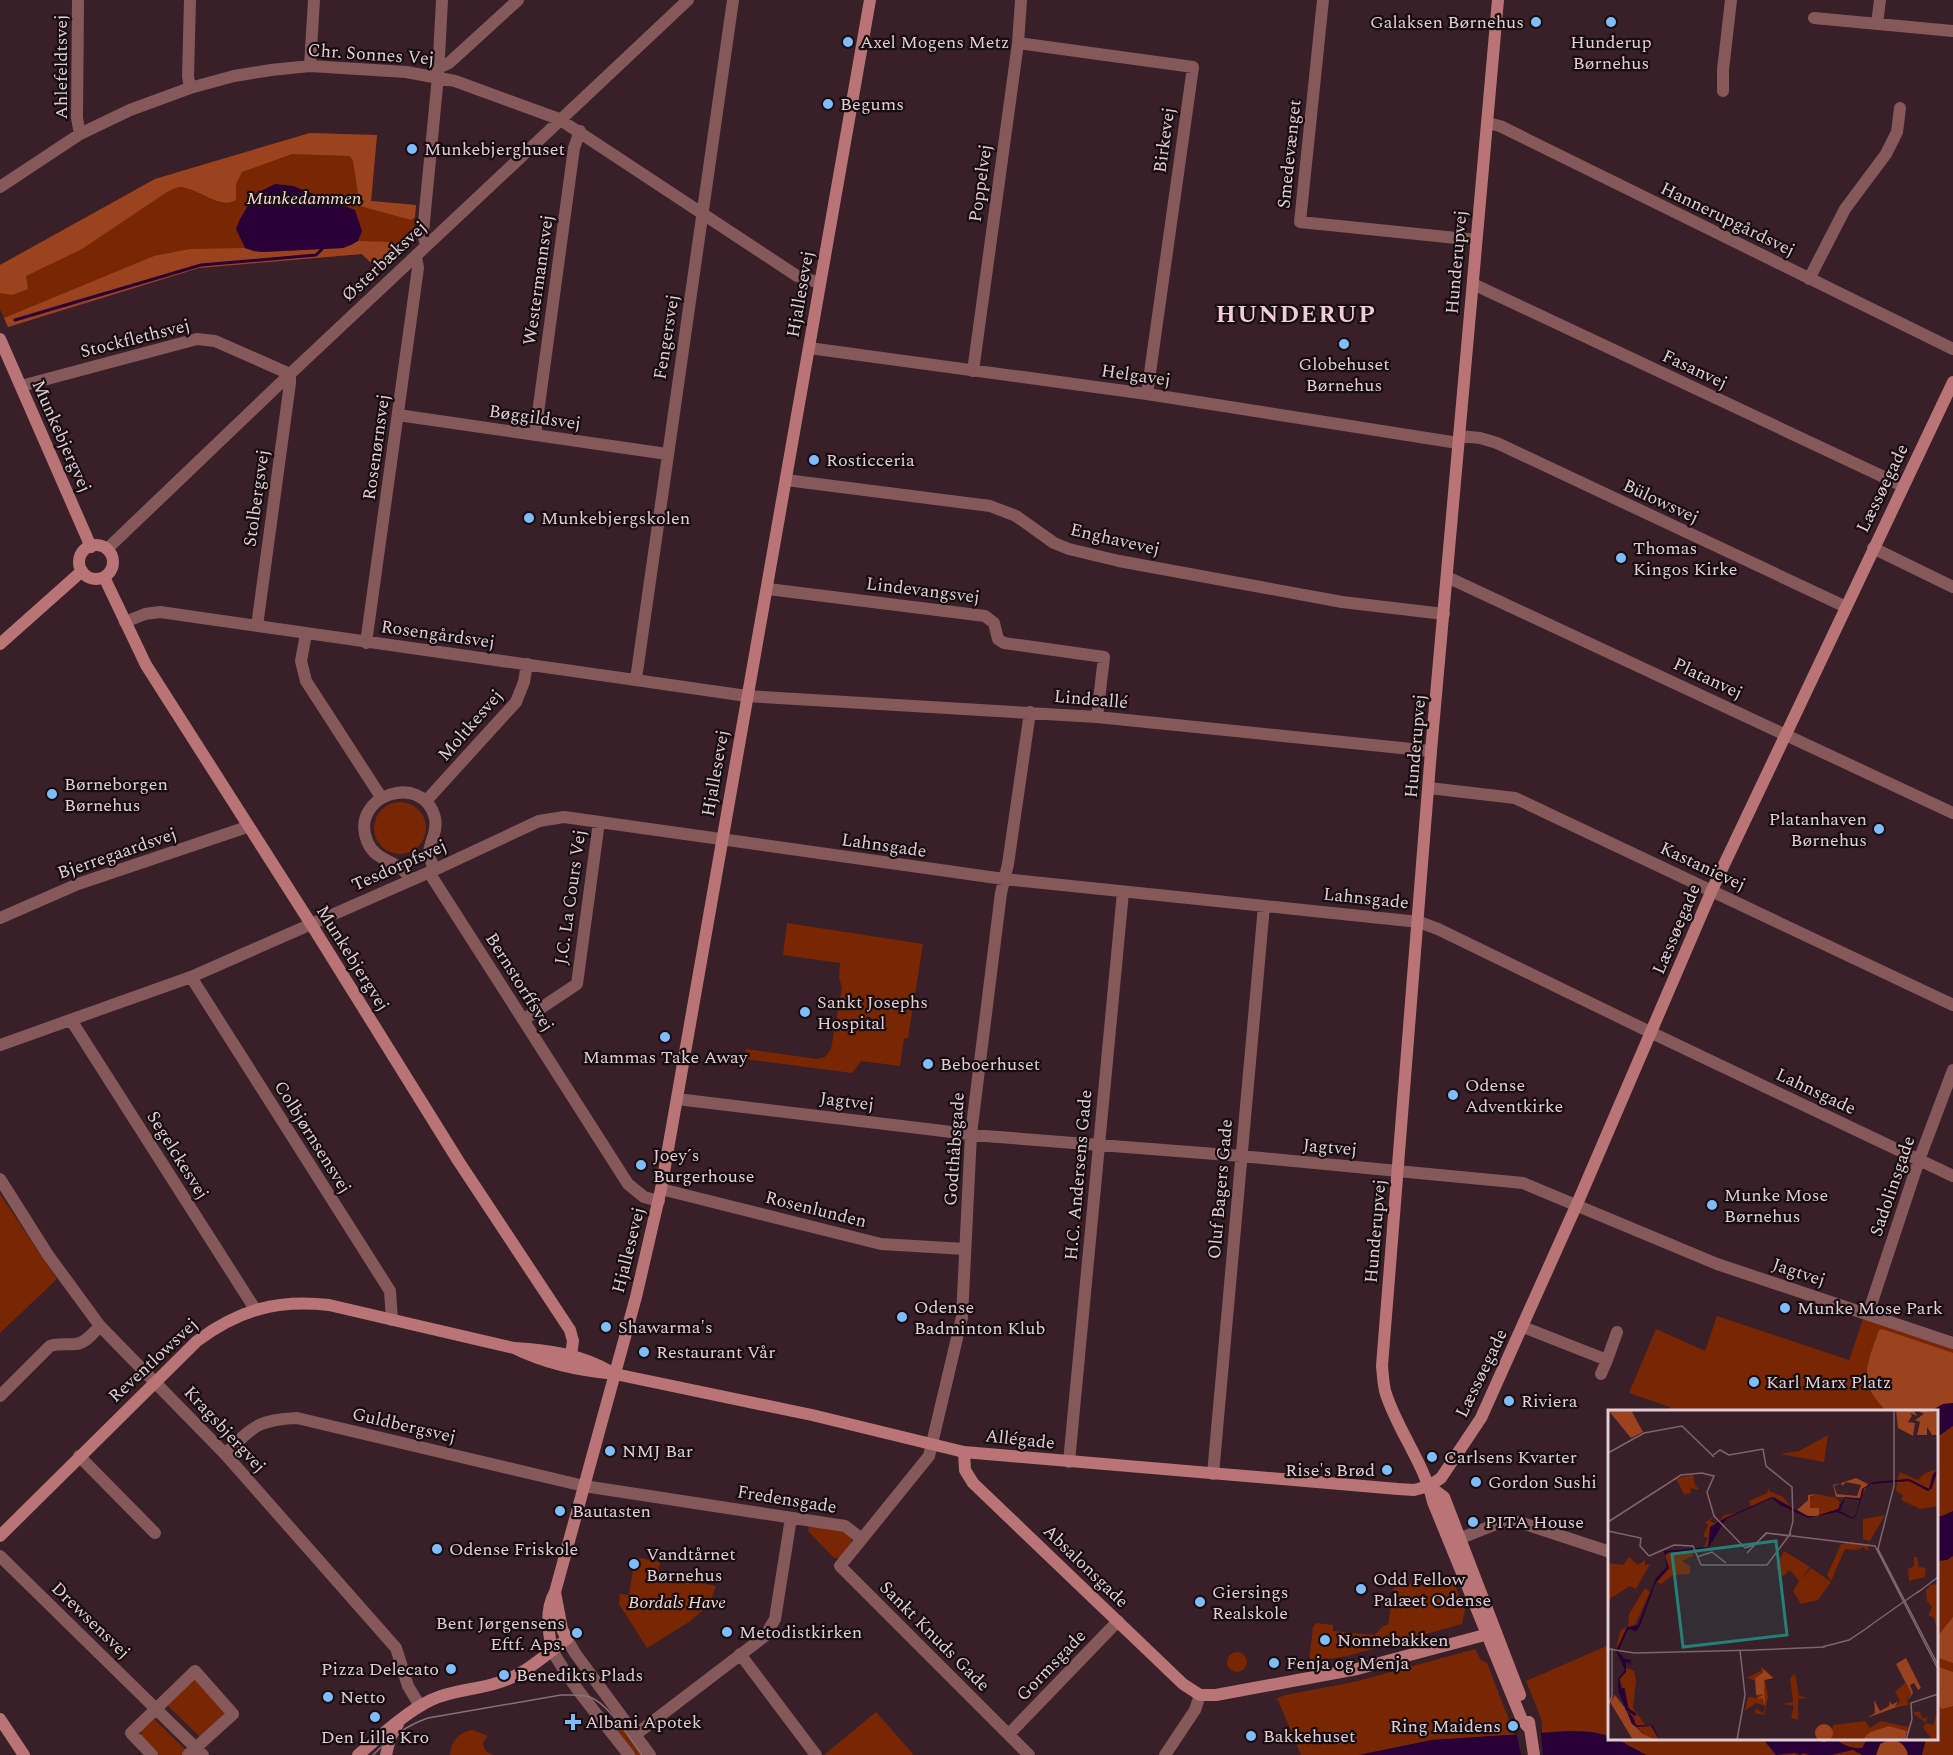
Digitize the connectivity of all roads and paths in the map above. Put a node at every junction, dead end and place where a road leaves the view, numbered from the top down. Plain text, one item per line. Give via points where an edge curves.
1 (78, 0) edge
2 (190, 0) edge
3 (314, 0) edge
4 (442, 0) edge
5 (518, 0) edge
6 (688, 0) edge
7 (733, 0) edge
8 (870, 0) edge
9 (1022, 0) edge
10 (1323, 0) edge
11 (1498, 0) edge
12 (1731, 0) edge
13 (1880, 0) edge
14 (1814, 18) dead end
15 (1877, 24) junction
16 (1953, 31) edge
17 (1017, 43) junction
18 (310, 66) junction
19 (438, 72) junction
20 (190, 88) junction
21 (1723, 91) dead end
22 (1900, 108) dead end
23 (560, 119) junction
24 (1487, 123) junction
25 (580, 131) junction
26 (80, 134) junction
27 (0, 187) edge
28 (703, 214) junction
29 (1476, 240) junction
30 (426, 246) junction
31 (416, 256) junction
32 (1809, 279) junction
33 (820, 283) junction
34 (1473, 284) junction
35 (0, 339) edge
36 (809, 348) junction
37 (1953, 349) edge
38 (973, 371) junction
39 (290, 374) junction
40 (1953, 382) edge
41 (21, 386) junction
42 (1147, 394) junction
43 (398, 415) junction
44 (535, 435) junction
45 (1458, 440) junction
46 (667, 454) junction
47 (786, 480) junction
48 (1903, 486) junction
49 (91, 546) junction
50 (1873, 548) junction
51 (107, 549) junction
52 (82, 571) junction
53 (1448, 577) junction
54 (104, 578) junction
55 (1953, 587) edge
56 (768, 589) junction
57 (1846, 607) junction
58 (1444, 614) junction
59 (125, 622) junction
60 (256, 626) junction
61 (306, 634) junction
62 (366, 643) junction
63 (0, 644) edge
64 (527, 664) junction
65 (636, 680) junction
66 (747, 696) junction
67 (1029, 712) junction
68 (1097, 717) junction
69 (1786, 735) junction
70 (1431, 752) junction
71 (1429, 788) junction
72 (381, 797) junction
73 (426, 801) junction
74 (1953, 813) edge
75 (599, 822) junction
76 (247, 827) junction
77 (722, 840) junction
78 (432, 871) junction
79 (1004, 879) junction
80 (411, 880) junction
81 (1712, 890) junction
82 (1123, 892) junction
83 (1263, 906) junction
84 (0, 918) edge
85 (1419, 922) junction
86 (311, 924) junction
87 (191, 977) junction
88 (1953, 1005) edge
89 (71, 1020) junction
90 (523, 1020) junction
91 (1650, 1032) junction
92 (0, 1045) edge
93 (1953, 1070) edge
94 (677, 1100) junction
95 (971, 1134) junction
96 (1098, 1145) junction
97 (1241, 1156) junction
98 (1919, 1160) junction
99 (1398, 1171) junction
100 (1953, 1176) edge
101 (0, 1179) edge
102 (660, 1195) junction
103 (1577, 1204) junction
104 (965, 1249) junction
105 (255, 1309) junction
106 (1868, 1314) junction
107 (392, 1320) junction
108 (100, 1326) junction
109 (1523, 1327) junction
110 (1617, 1332) dead end
111 (1953, 1343) edge
112 (514, 1348) junction
113 (571, 1355) junction
114 (1607, 1360) junction
115 (615, 1374) junction
116 (1601, 1374) dead end
117 (155, 1382) junction
118 (0, 1396) edge
119 (932, 1444) junction
120 (964, 1452) junction
121 (225, 1454) junction
122 (79, 1456) junction
123 (1069, 1462) junction
124 (1214, 1474) junction
125 (584, 1486) junction
126 (1429, 1486) junction
127 (791, 1518) junction
128 (155, 1533) dead end
129 (0, 1536) edge
130 (862, 1539) junction
131 (1455, 1541) junction
132 (1608, 1551) edge
133 (0, 1556) edge
134 (555, 1592) junction
135 (1118, 1621) junction
136 (1491, 1634) junction
137 (567, 1639) junction
138 (552, 1650) junction
139 (740, 1654) junction
140 (1200, 1695) junction
141 (420, 1706) junction
142 (157, 1709) junction
143 (0, 1719) edge
144 (400, 1721) junction
145 (1009, 1734) junction
146 (635, 1735) junction
147 (196, 1752) edge
148 (24, 1755) edge
149 (152, 1755) edge
150 (358, 1755) edge
151 (386, 1755) edge
152 (628, 1755) edge
153 (650, 1755) edge
154 (816, 1755) edge
155 (1029, 1755) edge
156 (1165, 1755) edge
157 (1534, 1755) edge

1 - 26 street, Ahlefeldtsvej
2 - 20 street
3 - 18 street
4 - 19 street
5 - 19 street
6 - 23 street, Østerbæksvej
7 - 28 street, Fengersvej
8 - 33 street, Hjallesevej
9 - 17 street, Poppelvej
10 - 29 street, Smedevænget via 1299,222
11 - 24 street, Hunderupvej
12 - 21 street
13 - 15 street
14 - 15 street
15 - 16 street
17 - 38 street, Poppelvej
17 - 42 street, Birkevej via 1193,67
18 - 19 street, Chr. Sonnes Vej
18 - 20 street, Chr. Sonnes Vej via 243,75
19 - 23 street, Chr. Sonnes Vej
19 - 30 street via 423,232
20 - 26 street, Chr. Sonnes Vej
22 - 32 street via 1897,132 1886,154 1845,209
23 - 25 street, Chr. Sonnes Vej
23 - 30 street, Østerbæksvej
24 - 29 street, Hunderupvej
24 - 32 street, Hannerupgårdsvej
25 - 28 street, Chr. Sonnes Vej
25 - 44 street, Westermannsvej via 574,148
26 - 27 street, Chr. Sonnes Vej
28 - 33 street, Chr. Sonnes Vej via 797,276
28 - 46 street, Fengersvej
29 - 34 street, Hunderupvej
30 - 31 street, Østerbæksvej
31 - 39 street, Østerbæksvej
31 - 43 street, Rosenørnsvej via 418,268
32 - 37 street, Hannerupgårdsvej
33 - 36 street, Hjallesevej
34 - 45 street, Hunderupvej
34 - 48 street, Fasanvej
35 - 41 street, Munkebjergvej
36 - 38 street, Helgavej
36 - 47 street, Hjallesevej
38 - 42 street, Helgavej
39 - 41 street, Stockflethsvej via 215,341 197,339
39 - 51 street, Østerbæksvej
39 - 60 street, Stolbergsvej
40 - 48 street, Læssøegade
41 - 49 street, Munkebjergvej
42 - 45 street, Helgavej
43 - 44 street, Bøggildsvej
43 - 62 street, Rosenørnsvej
44 - 46 street, Bøggildsvej
45 - 53 street, Hunderupvej
45 - 57 street, Bülowsvej via 1480,438 1497,443
46 - 65 street, Fengersvej
47 - 56 street, Hjallesevej
47 - 58 street, Enghavevej via 990,506 1016,516 1054,543 1119,561 1342,602
48 - 50 street, Læssøegade
49 - 51 street
49 - 52 street via 80,557
50 - 55 street
50 - 57 street, Læssøegade
51 - 54 street via 113,564
52 - 54 street via 92,579
52 - 63 street
53 - 58 street, Hunderupvej
53 - 69 street, Platanvej
54 - 59 street, Munkebjergvej
56 - 66 street, Hjallesevej
56 - 68 street, Lindevangsvej via 985,616 994,623 998,639 1004,643 1104,657
57 - 69 street, Læssøegade
58 - 70 street, Hunderupvej
59 - 60 street, Rosengårdsvej via 160,612
59 - 76 street, Munkebjergvej via 146,665
60 - 61 street, Rosengårdsvej
61 - 62 street, Rosengårdsvej
61 - 72 street via 301,661 306,681
62 - 64 street, Rosengårdsvej
64 - 65 street, Rosengårdsvej
64 - 73 street, Moltkesvej via 516,702
65 - 66 street, Rosengårdsvej
66 - 67 street, Lindeallé
66 - 77 street, Hjallesevej
67 - 68 street, Lindeallé
67 - 79 street, Godthåbsgade
68 - 70 street, Lindeallé
69 - 74 street, Platanvej
69 - 81 street, Læssøegade
70 - 71 street, Hunderupvej
71 - 81 street, Kastanievej via 1515,798
71 - 85 street, Hunderupvej
72 - 73 street via 399,792
72 - 80 street via 366,821 367,842
73 - 78 street, Bernstorffsvej via 436,825 429,854
75 - 77 street, Tesdorpfsvej
75 - 78 street, Tesdorpfsvej via 564,817 539,821
75 - 90 street, J.C. La Cours Vej via 577,984
76 - 84 street, Bjerregaardsvej via 78,884
76 - 86 street, Munkebjergvej
77 - 79 street, Lahnsgade
77 - 94 street, Hjallesevej
78 - 80 street, Tesdorpfsvej
78 - 90 street, Bernstorffsvej via 432,877
79 - 82 street, Lahnsgade
79 - 95 street, Godthåbsgade
80 - 86 street, Tesdorpfsvej
81 - 88 street, Kastanievej
81 - 91 street, Læssøegade
82 - 83 street, Lahnsgade
82 - 96 street, H.C. Andersens Gade
83 - 85 street, Lahnsgade
83 - 97 street, Oluf Bagers Gade
85 - 91 street, Lahnsgade
85 - 99 street, Hunderupvej
86 - 87 street, Tesdorpfsvej
86 - 113 street, Munkebjergvej via 459,1162 570,1330
87 - 89 street, Tesdorpfsvej
87 - 107 street, Colbjørnsensvej via 390,1291
89 - 92 street, Tesdorpfsvej
89 - 105 street, Segelckesvej
90 - 102 street, Bernstorffsvej via 628,1184 644,1197
91 - 98 street, Lahnsgade
91 - 103 street, Læssøegade
93 - 98 street, Sadolinsgade
94 - 95 street, Jagtvej
94 - 102 street, Hjallesevej
95 - 96 street, Jagtvej
95 - 104 street, Godthåbsgade
96 - 97 street, Jagtvej
96 - 123 street, H.C. Andersens Gade
97 - 99 street, Jagtvej
97 - 124 street, Oluf Bagers Gade
98 - 100 street, Lahnsgade
98 - 106 street, Sadolinsgade
99 - 103 street, Jagtvej via 1523,1183
99 - 126 street, Hunderupvej via 1382,1366 1385,1391 1394,1414
101 - 108 street, Kragsbjergvej via 48,1255
102 - 104 street, Rosenlunden via 881,1244
102 - 115 street, Hjallesevej
103 - 106 street, Jagtvej via 1716,1264
103 - 109 street, Læssøegade
104 - 119 street, Godthåbsgade via 962,1317
105 - 107 street, Reventlowsvej via 308,1303
105 - 117 street, Reventlowsvej via 211,1330
106 - 111 street, Jagtvej
107 - 112 street, Reventlowsvej
108 - 117 street, Kragsbjergvej
108 - 118 street via 84,1341 50,1346
109 - 114 street
109 - 126 street, Læssøegade via 1481,1418 1441,1478
110 - 114 street
112 - 113 street, Reventlowsvej
112 - 115 street, Reventlowsvej via 540,1359
113 - 115 street, Reventlowsvej
114 - 116 street
115 - 119 street, Allégade
115 - 125 street, Hjallesevej
117 - 121 street, Kragsbjergvej
117 - 122 street, Reventlowsvej
119 - 120 street, Allégade
119 - 130 street via 929,1456
120 - 123 street, Allégade
120 - 135 street, Absalonsgade via 965,1470 973,1483
121 - 125 street, Guldbergsvej via 253,1426 273,1419 297,1418
121 - 141 street, Kragsbjergvej via 396,1648 408,1686
122 - 128 street
122 - 129 street, Reventlowsvej
123 - 124 street, Allégade
124 - 126 street, Allégade via 1414,1490
125 - 127 street, Fredensgade
125 - 134 street, Hjallesevej
126 - 131 street, Hunderupvej via 1432,1502
127 - 130 street, Fredensgade via 845,1526
127 - 139 street via 775,1619 765,1636
130 - 145 street, Sankt Knuds Gade via 840,1566
131 - 132 street via 1499,1523 1519,1522
131 - 136 street, Hunderupvej
133 - 142 street, Drewsensvej
134 - 137 street
134 - 138 street, Hjallesevej via 548,1616
135 - 140 street, Absalonsgade via 1183,1684
135 - 145 street, Gormsgade
136 - 140 street via 1357,1669
136 - 157 street, Hunderupvej via 1522,1720 1529,1728
137 - 138 street
137 - 146 street
138 - 141 street via 512,1678 448,1692
138 - 152 street via 579,1693
139 - 146 street
139 - 154 street
140 - 156 street via 1195,1710
141 - 144 street
142 - 147 street, Drewsensvej
142 - 147 street, Drewsensvej via 195,1671 233,1714
142 - 149 street, Drewsensvej via 131,1733
143 - 148 street
144 - 150 street
144 - 151 street
145 - 155 street, Sankt Knuds Gade
146 - 153 street

